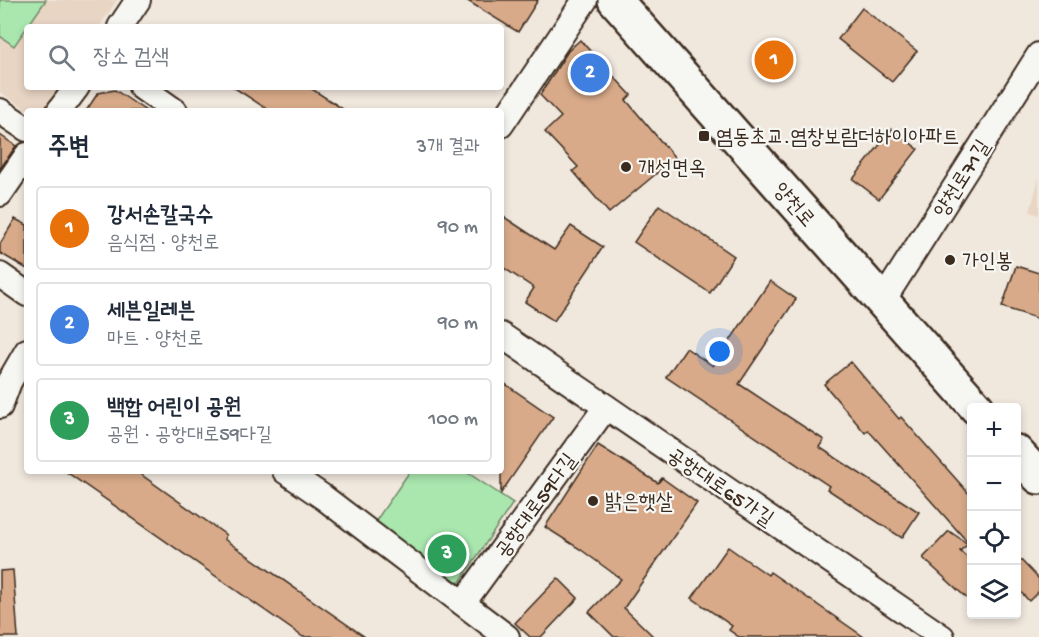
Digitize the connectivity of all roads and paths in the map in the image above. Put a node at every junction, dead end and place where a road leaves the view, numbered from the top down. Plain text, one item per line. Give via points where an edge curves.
1 (138, 0) edge
2 (585, 0) edge
3 (615, 0) edge
4 (122, 24) edge
5 (1039, 55) edge
6 (75, 90) edge
7 (145, 90) edge
8 (61, 108) edge
9 (171, 108) edge
10 (0, 111) edge
11 (504, 121) edge
12 (24, 127) edge
13 (24, 159) edge
14 (0, 194) edge
15 (0, 275) edge
16 (24, 292) edge
17 (882, 302) junction
18 (504, 337) edge
19 (24, 356) edge
20 (973, 403) edge
21 (0, 406) edge
22 (606, 407) junction
23 (1021, 457) edge
24 (289, 474) edge
25 (1039, 477) edge
26 (463, 603) junction
27 (507, 637) edge
28 (942, 637) edge

1 - 4 street
2 - 11 street
3 - 17 main road, 양천로
5 - 17 street, 양천로71길
6 - 8 street
7 - 9 street
10 - 12 street
13 - 14 street
15 - 16 street
17 - 20 main road, 양천로
18 - 22 street, 공항대로65가길
19 - 21 street
22 - 26 street, 공항대로59다길
22 - 28 street, 공항대로65가길
23 - 25 main road
24 - 26 street
26 - 27 street

